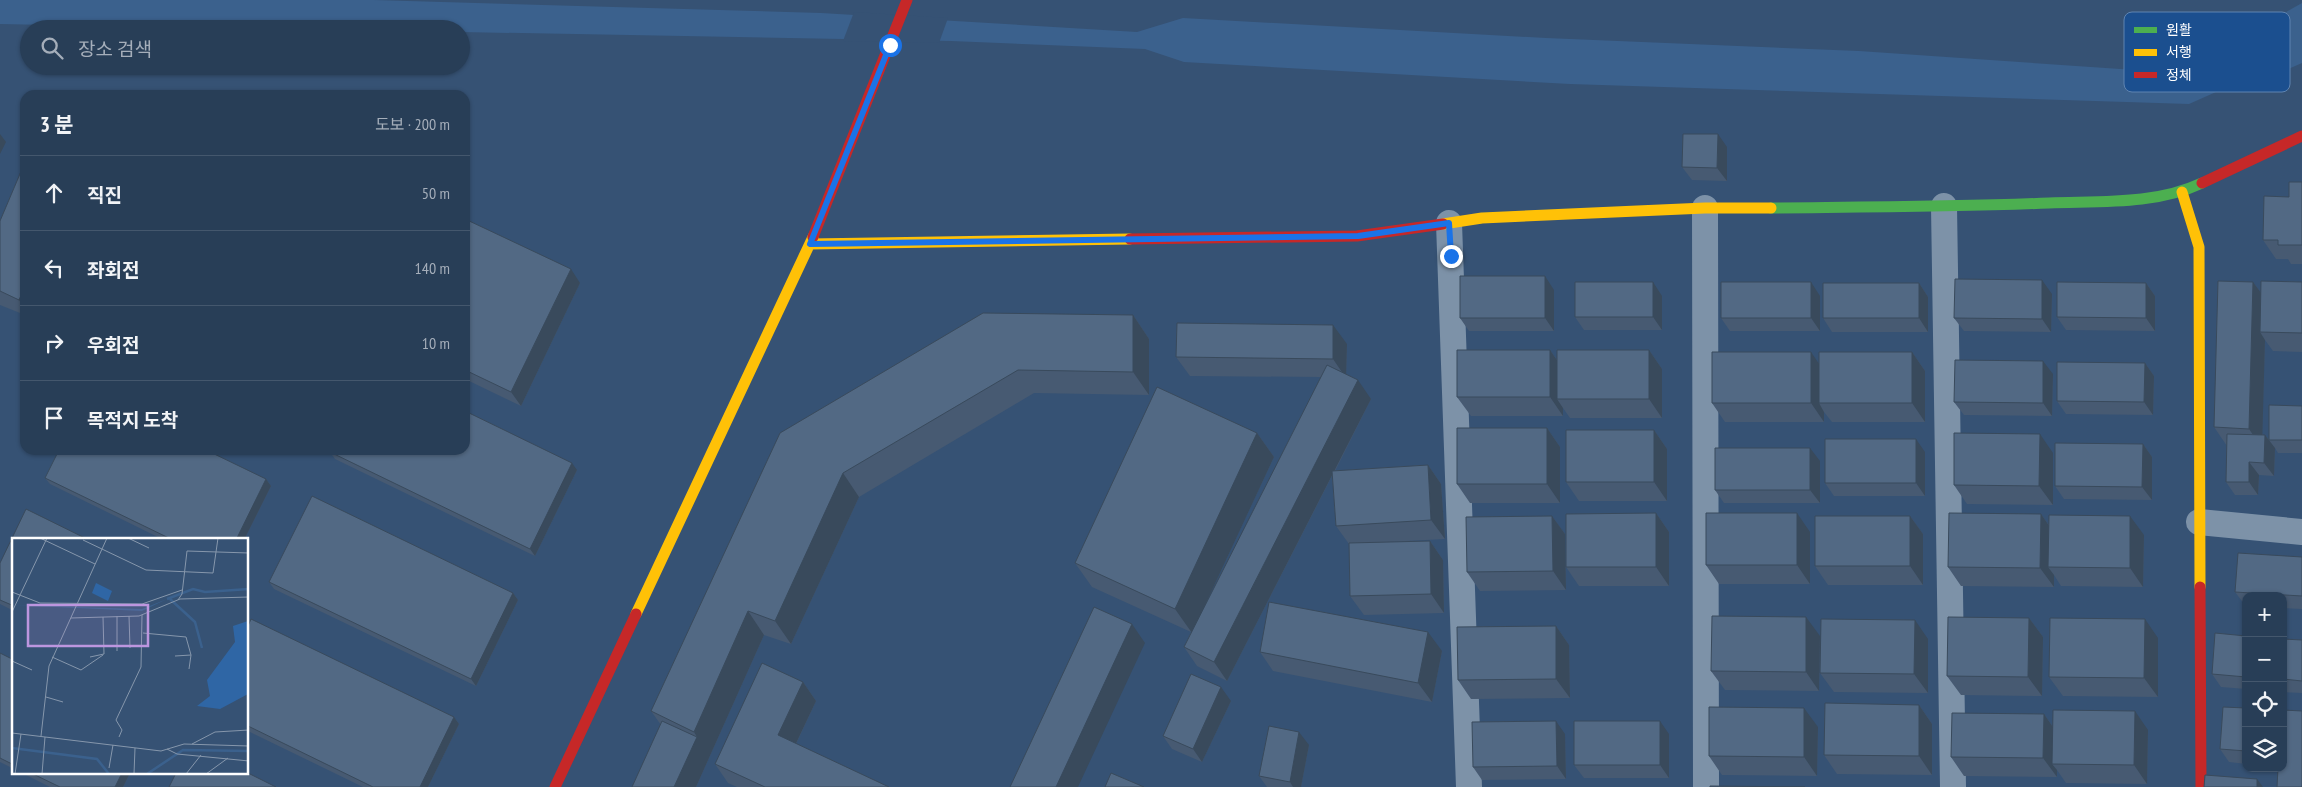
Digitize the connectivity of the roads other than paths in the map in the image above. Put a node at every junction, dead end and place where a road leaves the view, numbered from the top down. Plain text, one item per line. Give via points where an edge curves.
1 (907, 0) edge
2 (2302, 136) edge
3 (2182, 192) junction
4 (1944, 206) junction
5 (1705, 208) junction
6 (1449, 223) junction
7 (810, 244) junction
8 (2199, 522) junction
9 (2302, 532) edge
10 (555, 787) edge
11 (1469, 787) edge
12 (1706, 787) edge
13 (1953, 787) edge
14 (2200, 787) edge

1 - 7 street
2 - 3 street
3 - 4 street via 2134,200
3 - 8 street via 2199,247
4 - 5 street
4 - 13 street
5 - 6 street via 1482,218
5 - 12 street
6 - 7 street via 1358,236
6 - 11 street
7 - 10 street
8 - 9 street
8 - 14 street

